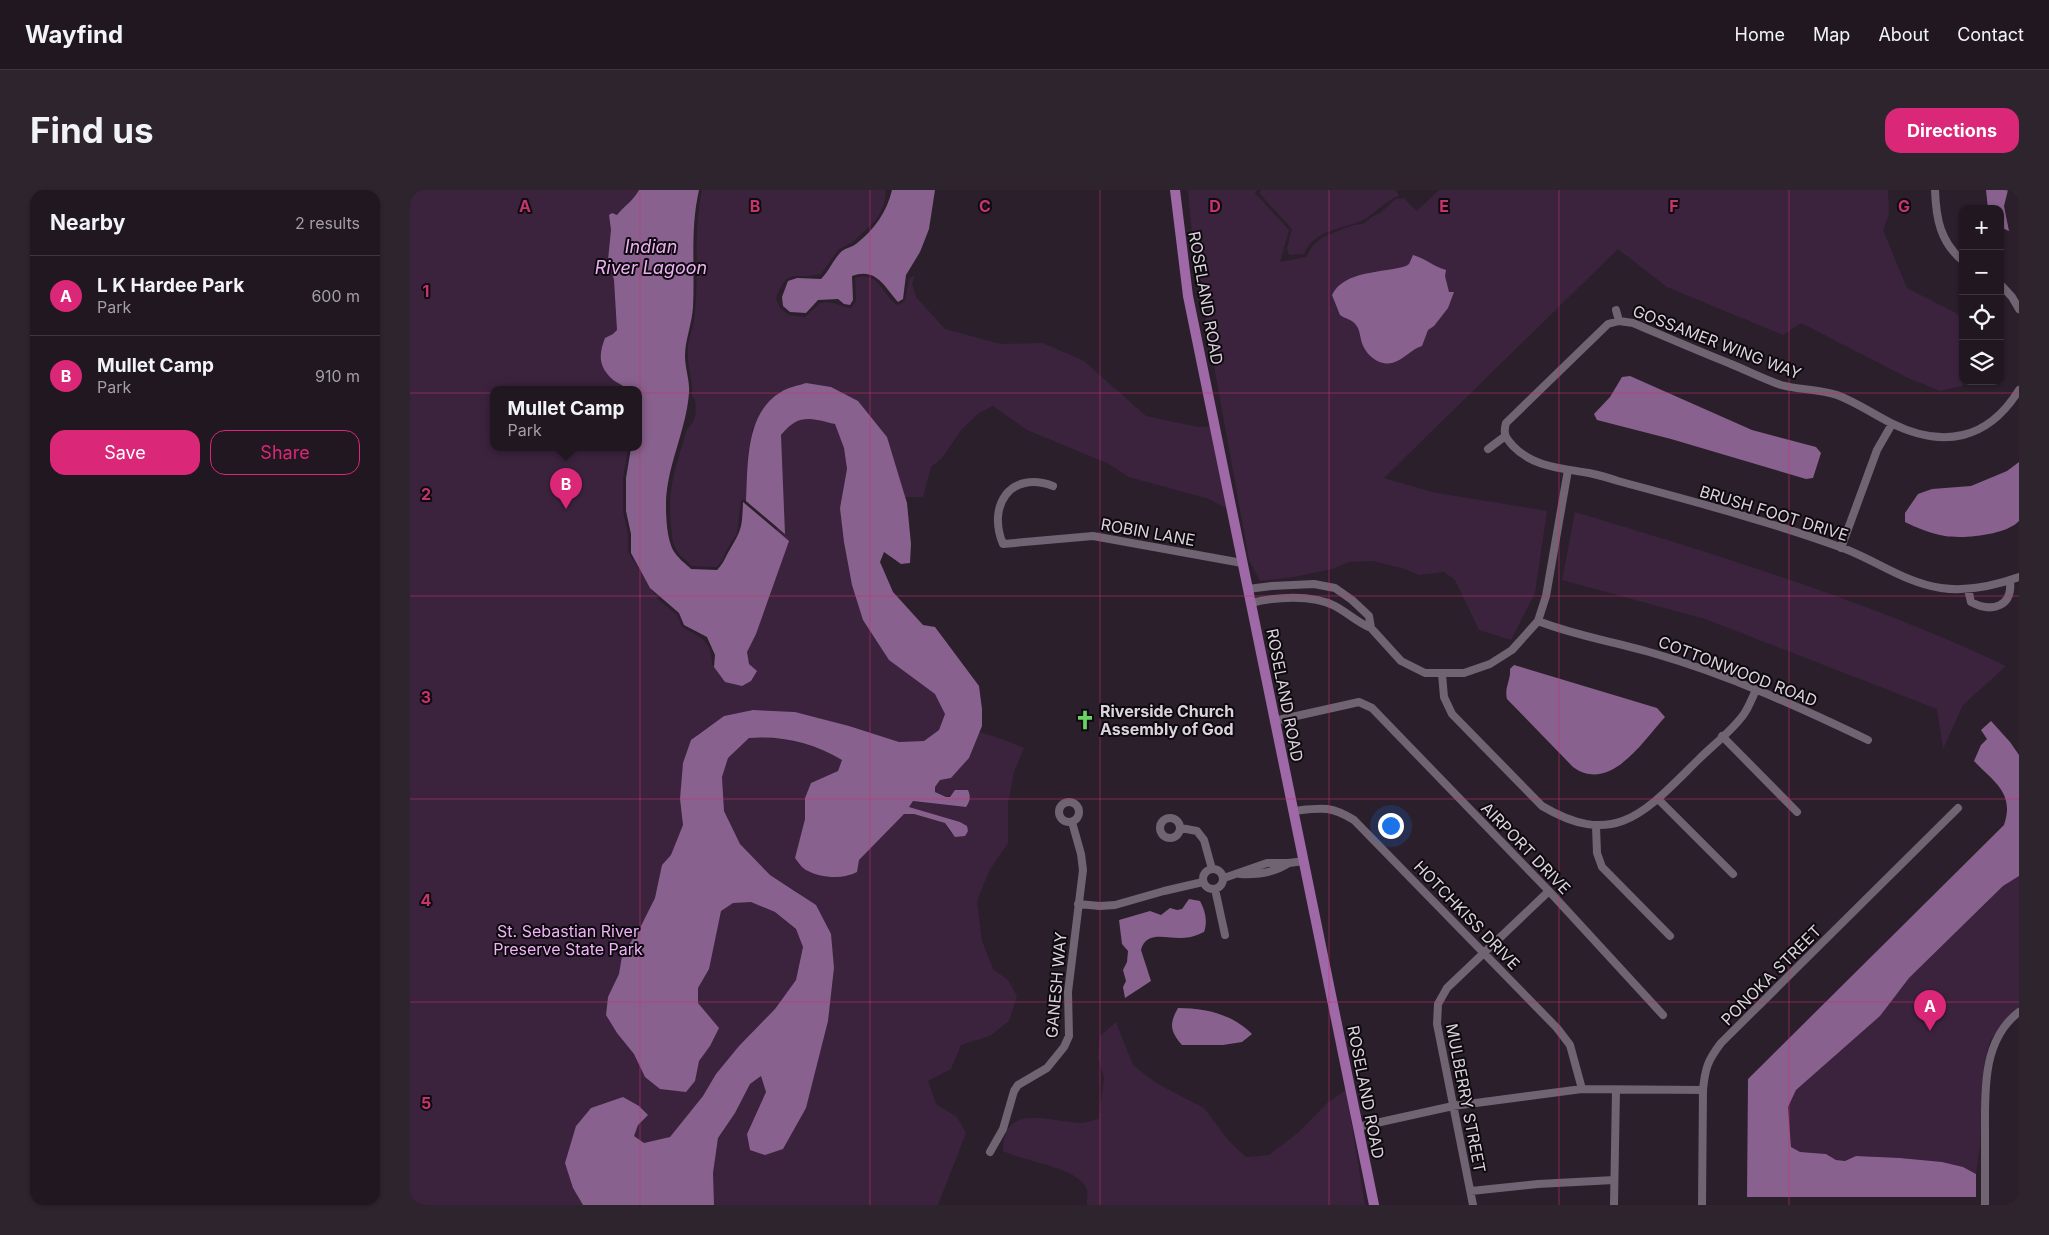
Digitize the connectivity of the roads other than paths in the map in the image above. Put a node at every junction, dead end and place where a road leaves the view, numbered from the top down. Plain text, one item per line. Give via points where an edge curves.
1 (1175, 190) edge
2 (1935, 190) edge
3 (1959, 258) edge
4 (2004, 288) edge
5 (2019, 309) edge
6 (1616, 310) dead end
7 (1619, 321) junction
8 (2019, 390) edge
9 (1892, 424) junction
10 (1504, 437) junction
11 (1488, 449) dead end
12 (1568, 470) junction
13 (1053, 486) dead end
14 (1841, 548) junction
15 (1242, 563) junction
16 (2019, 577) edge
17 (2010, 580) junction
18 (1286, 585) junction
19 (1248, 589) junction
20 (1968, 589) junction
21 (1287, 598) junction
22 (1251, 603) junction
23 (1538, 621) junction
24 (1371, 628) junction
25 (1442, 674) junction
26 (1756, 690) junction
27 (1274, 722) junction
28 (1722, 736) junction
29 (1868, 740) dead end
30 (1658, 799) junction
31 (1958, 808) dead end
32 (1293, 811) junction
33 (1797, 812) dead end
34 (1072, 822) dead end
35 (1596, 826) junction
36 (1180, 828) dead end
37 (1304, 861) junction
38 (1212, 869) junction
39 (1733, 874) dead end
40 (1224, 878) junction
41 (1203, 882) junction
42 (1216, 889) junction
43 (1549, 892) junction
44 (1078, 904) junction
45 (1225, 935) dead end
46 (1670, 936) dead end
47 (1484, 952) junction
48 (2019, 1012) edge
49 (1663, 1015) dead end
50 (1582, 1089) junction
51 (1616, 1090) junction
52 (1703, 1090) junction
53 (1453, 1106) junction
54 (1358, 1126) junction
55 (990, 1152) dead end
56 (1614, 1180) junction
57 (1470, 1191) junction
58 (1374, 1205) edge
59 (1474, 1205) edge
60 (1614, 1205) edge
61 (1702, 1205) edge
62 (1985, 1205) edge

1 - 15 main road, ROSELAND ROAD via 1188,296
2 - 3 street via 1940,230
4 - 5 street
6 - 7 street
7 - 9 street, GOSSAMER WING WAY via 1633,323 1780,384 1836,395
7 - 10 street, GOSSAMER WING WAY via 1608,324 1506,423
8 - 9 street, GOSSAMER WING WAY via 2008,407 1992,422 1970,433 1935,437
9 - 14 street via 1878,450
10 - 11 street
10 - 12 street via 1521,455 1536,463
12 - 14 street, BRUSH FOOT DRIVE via 1618,481
12 - 23 street via 1546,596
13 - 15 street, ROBIN LANE via 1043,482 1015,485 1004,494 998,507 999,534 1003,544 1093,536
14 - 20 street, BRUSH FOOT DRIVE via 1917,582 1942,588
15 - 19 main road, ROSELAND ROAD
16 - 17 street, BRUSH FOOT DRIVE
17 - 20 street, BRUSH FOOT DRIVE via 1999,585
17 - 20 street via 2011,591 1999,606 1988,608 1971,602
18 - 19 street
18 - 21 street
18 - 24 street via 1314,584 1335,588 1368,616
19 - 22 main road, ROSELAND ROAD
21 - 22 street
21 - 24 street via 1333,605
22 - 27 main road, ROSELAND ROAD
23 - 25 street via 1512,650 1490,664 1464,673
23 - 26 street, COTTONWOOD ROAD via 1560,630 1656,654
24 - 25 street via 1401,661 1425,673
25 - 35 street via 1444,696 1452,714 1542,806 1560,817
26 - 28 street via 1744,714
26 - 29 street, COTTONWOOD ROAD
27 - 32 main road, ROSELAND ROAD
27 - 43 street, AIRPORT DRIVE via 1365,703
28 - 30 street
28 - 33 street
30 - 35 street via 1632,818
30 - 39 street
31 - 52 street, PONOKA STREET via 1721,1043 1708,1060
32 - 37 main road, ROSELAND ROAD
32 - 47 street, HOTCHKISS DRIVE via 1323,808 1340,811 1354,820
34 - 44 street, GANESH WAY via 1083,870
35 - 46 street via 1597,852 1602,866
36 - 38 street via 1197,831 1204,840
37 - 40 street
37 - 54 main road, ROSELAND ROAD
38 - 40 street via 1218,870
38 - 41 street via 1205,874
40 - 42 street
41 - 42 street via 1208,888
41 - 44 street via 1115,906
42 - 45 street
43 - 47 street, MULBERRY STREET
43 - 49 street, AIRPORT DRIVE
44 - 55 street, GANESH WAY via 1068,992 1069,1036 1047,1068 1018,1085 1004,1129
47 - 50 street, HOTCHKISS DRIVE via 1570,1045
47 - 53 street, MULBERRY STREET via 1447,988 1438,1004 1437,1024
48 - 62 street via 1996,1039 1988,1062
50 - 51 street
50 - 53 street
51 - 52 street
51 - 56 street
52 - 61 street, PONOKA STREET
53 - 54 street
53 - 57 street, MULBERRY STREET
54 - 58 main road, ROSELAND ROAD
56 - 57 street
56 - 60 street
57 - 59 street, MULBERRY STREET

